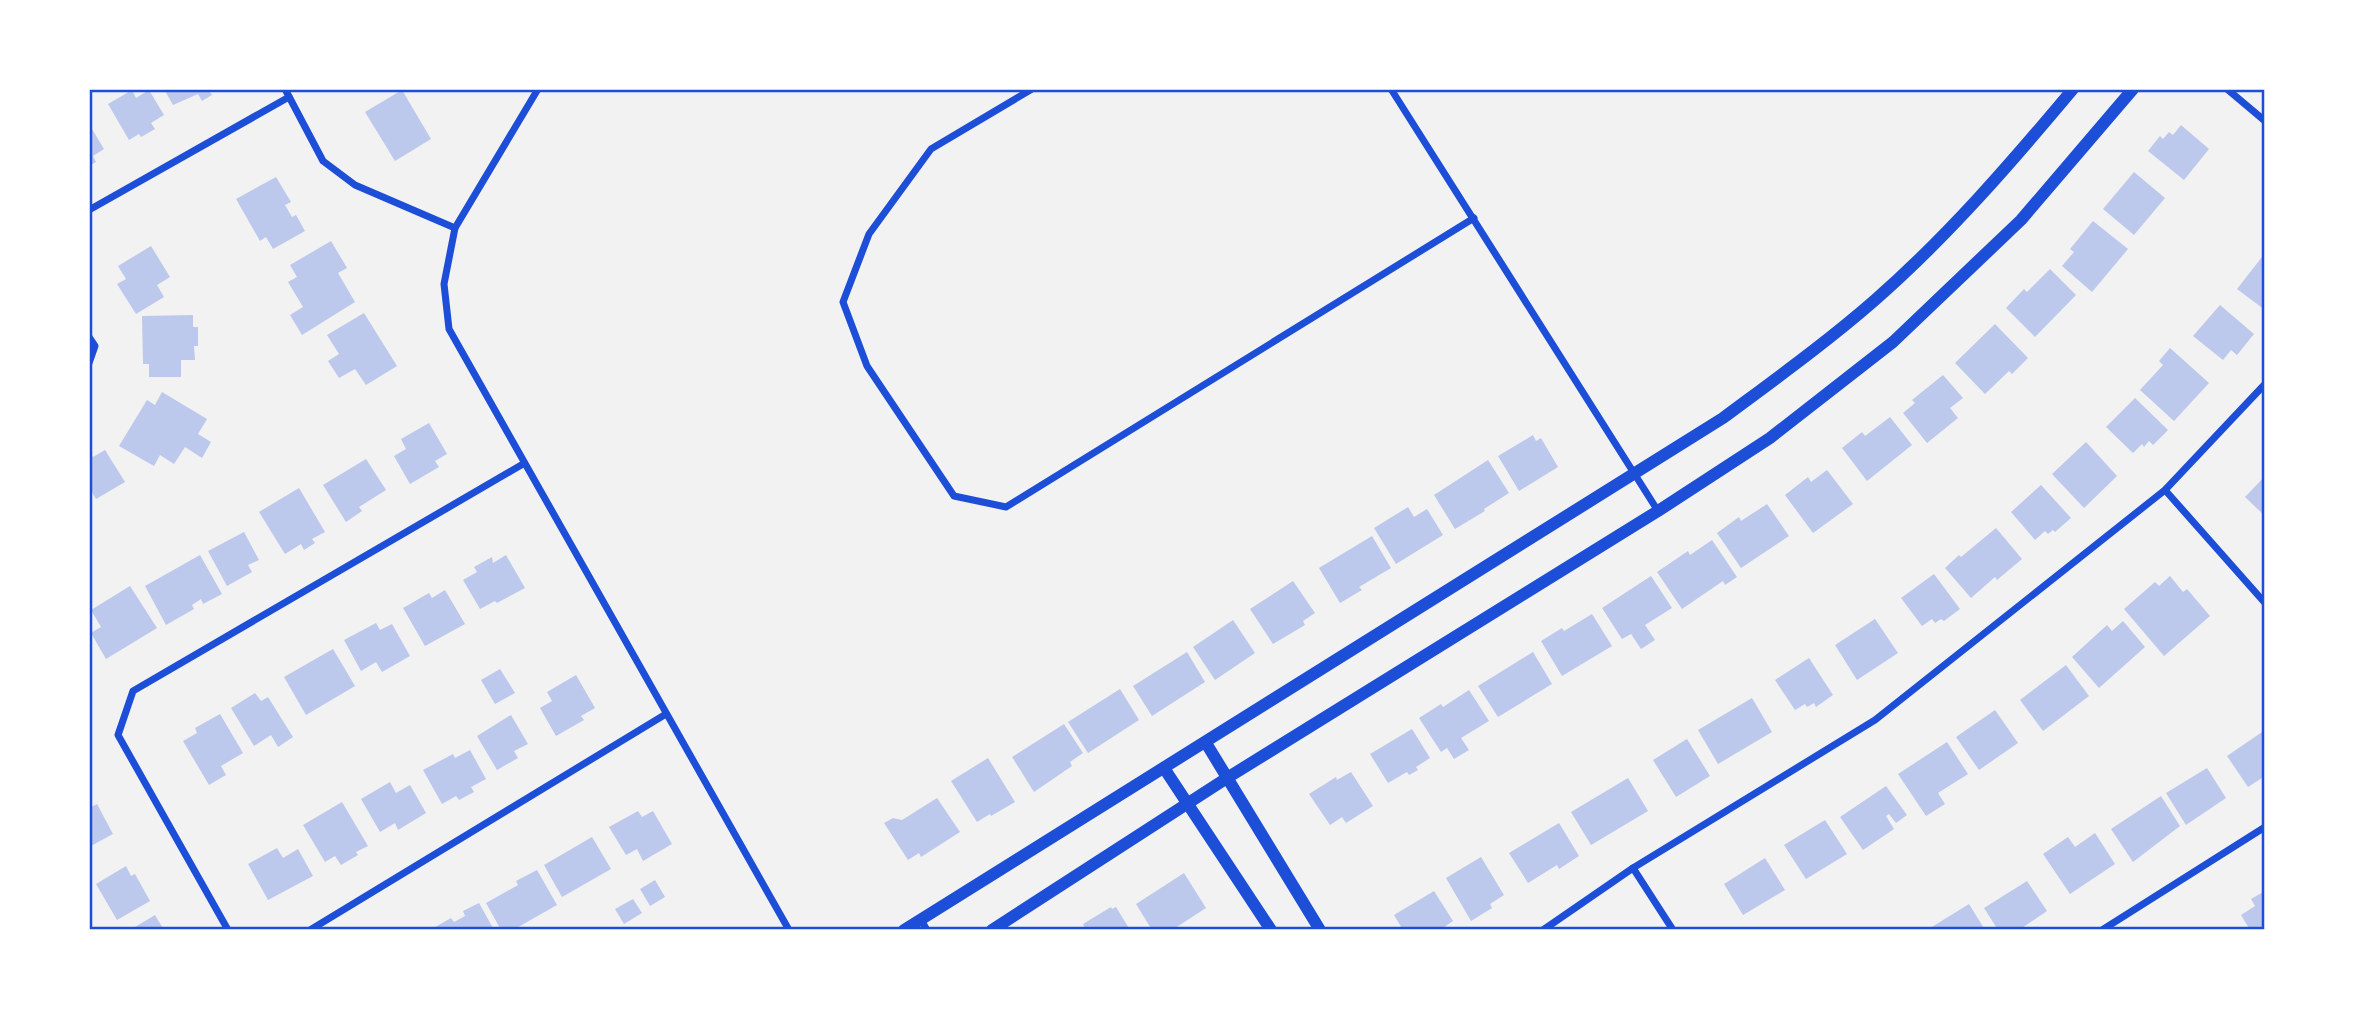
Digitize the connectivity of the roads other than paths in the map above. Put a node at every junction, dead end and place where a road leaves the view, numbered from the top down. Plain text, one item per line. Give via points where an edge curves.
1 (538, 89) edge
2 (1032, 89) edge
3 (1391, 89) edge
4 (2073, 89) edge
5 (2133, 89) edge
6 (2227, 89) edge
7 (287, 93) edge
8 (2265, 121) edge
9 (89, 210) edge
10 (1474, 218) junction
11 (455, 228) junction
12 (89, 337) edge
13 (89, 363) edge
14 (2265, 384) edge
15 (523, 464) junction
16 (1635, 475) junction
17 (2165, 489) junction
18 (1658, 512) junction
19 (2265, 603) edge
20 (666, 713) junction
21 (1206, 743) junction
22 (1164, 768) junction
23 (1227, 778) junction
24 (1187, 804) junction
25 (2265, 827) edge
26 (1633, 868) junction
27 (924, 925) edge
28 (228, 930) edge
29 (310, 930) edge
30 (789, 930) edge
31 (904, 930) edge
32 (992, 930) edge
33 (1271, 930) edge
34 (1320, 930) edge
35 (1543, 930) edge
36 (1672, 930) edge
37 (2102, 930) edge

1 - 11 street
2 - 10 street via 931,149 869,234 843,302 867,366 954,495 1006,507
3 - 10 street
4 - 16 street via 1997,179 1875,300 1723,418
5 - 18 street via 2021,220 1894,342 1770,438
6 - 8 street
7 - 9 street
7 - 11 street via 323,161 355,185
10 - 16 street
11 - 15 street via 444,284 449,329
12 - 13 street via 95,346
14 - 17 street
15 - 20 street
15 - 28 street via 133,691 118,735
16 - 18 street
16 - 21 street
17 - 19 street
17 - 26 street via 1875,720
18 - 23 street
20 - 29 street
20 - 30 street
21 - 22 street
21 - 23 street
22 - 24 street
22 - 27 street
23 - 24 street
23 - 34 street
24 - 32 street
24 - 33 street
25 - 37 street
26 - 35 street
26 - 36 street
27 - 31 street

